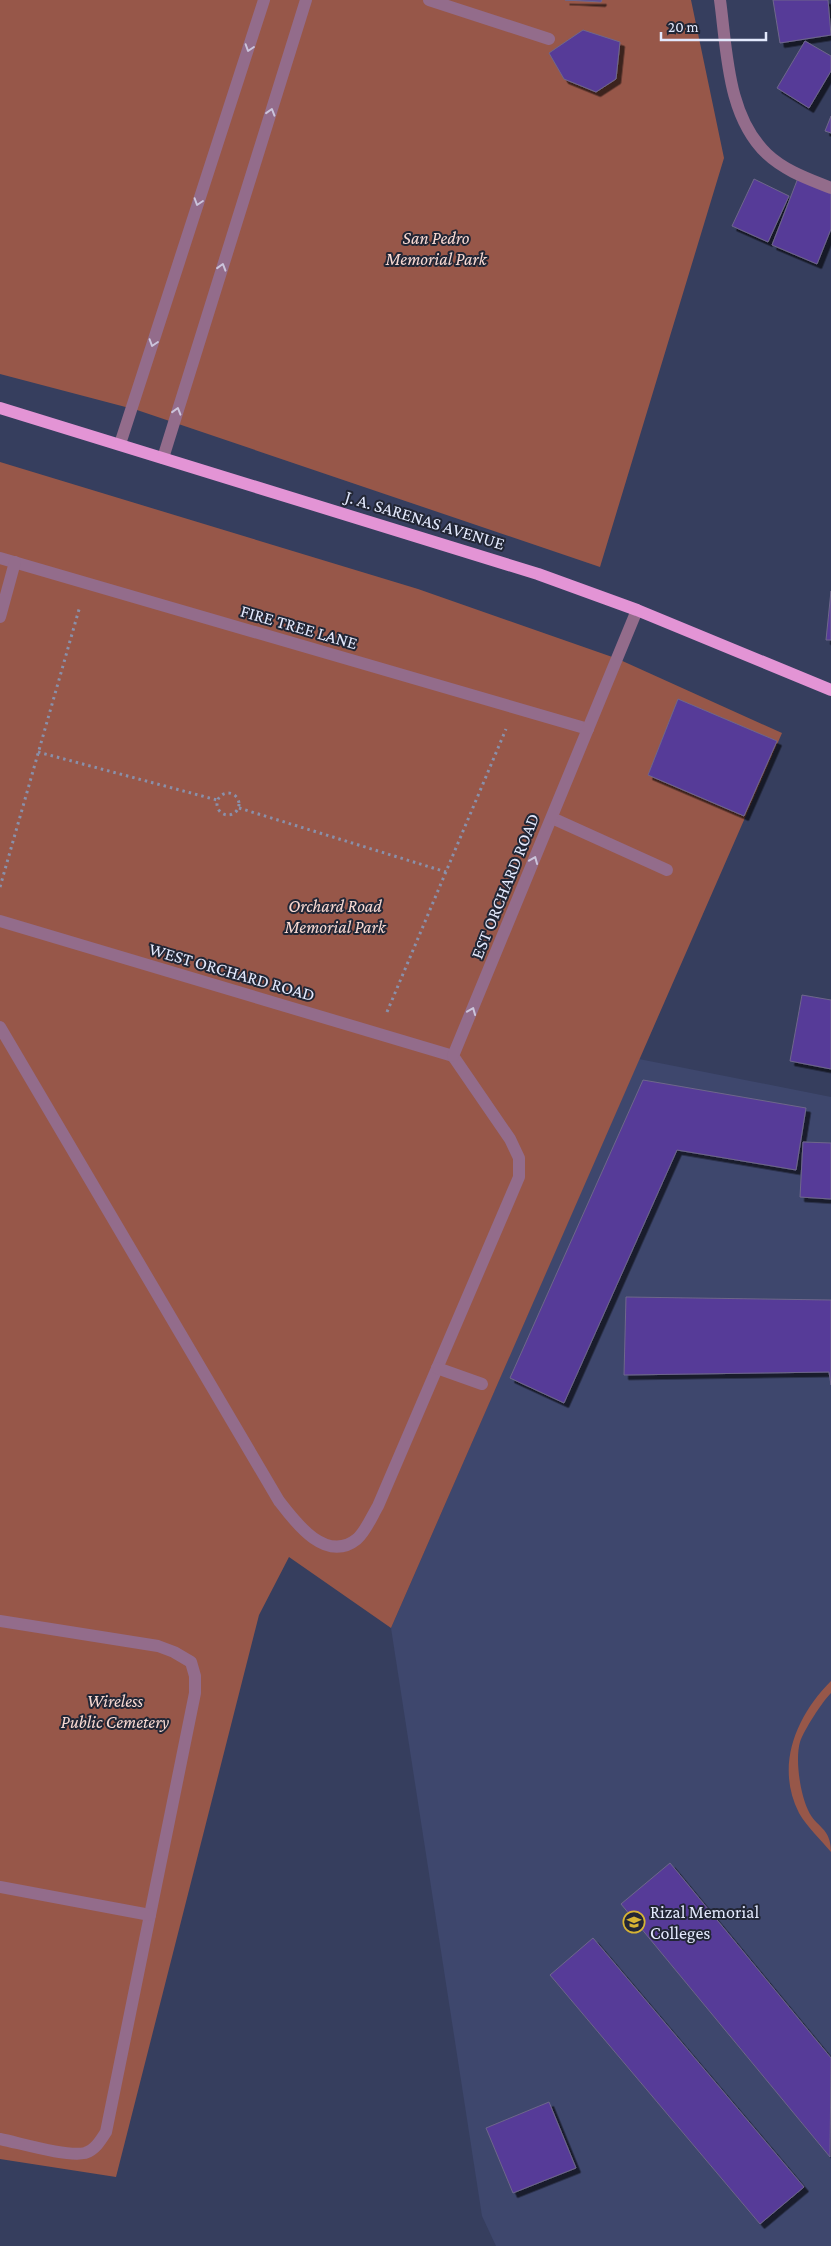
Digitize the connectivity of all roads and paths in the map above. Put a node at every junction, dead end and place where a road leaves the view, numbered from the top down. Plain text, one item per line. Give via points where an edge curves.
1 (264, 0) edge
2 (306, 0) edge
3 (429, 0) edge
4 (720, 0) edge
5 (550, 39) dead end
6 (831, 188) edge
7 (0, 408) edge
8 (120, 444) junction
9 (163, 458) junction
10 (0, 558) edge
11 (15, 562) junction
12 (86, 583) junction
13 (637, 610) junction
14 (0, 617) edge
15 (831, 690) edge
16 (515, 708) junction
17 (588, 729) junction
18 (38, 752) junction
19 (217, 800) junction
20 (239, 808) junction
21 (552, 818) junction
22 (667, 870) dead end
23 (446, 872) junction
24 (0, 887) edge
25 (0, 921) edge
26 (0, 1028) edge
27 (378, 1033) junction
28 (454, 1056) junction
29 (437, 1368) junction
30 (482, 1384) dead end
31 (0, 1621) edge
32 (0, 1887) edge
33 (150, 1915) junction
34 (0, 2139) edge

1 -> 8 street
9 -> 2 street
3 - 5 street
4 - 6 street via 730,74 741,115 753,138 768,155 791,171
7 - 8 main road, J. A. SARENAS AVENUE
8 - 9 main road, J. A. SARENAS AVENUE
9 - 13 main road, J. A. SARENAS AVENUE via 538,574
10 - 11 street, FIRE TREE LANE
11 - 12 street, FIRE TREE LANE
11 - 14 street
12 - 16 street, FIRE TREE LANE
12 - 18 path
13 - 15 main road, J. A. SARENAS AVENUE
13 - 17 street, EST ORCHARD ROAD
16 - 17 street, FIRE TREE LANE
16 - 23 path
17 - 21 street, EST ORCHARD ROAD
18 - 19 path
18 - 24 path
19 - 20 path via 222,794 233,794
19 - 20 path via 218,811 226,815
20 - 23 path
21 - 22 street
28 -> 21 street, EST ORCHARD ROAD
23 - 27 path
25 - 27 street, WEST ORCHARD ROAD
26 - 29 street via 279,1501 311,1538 331,1545 344,1545 357,1539 378,1506
27 - 28 street, WEST ORCHARD ROAD
28 - 29 street via 510,1139 518,1158 519,1176
29 - 30 street
31 - 33 street via 158,1646 191,1662 195,1693
32 - 33 street
33 - 34 street via 106,2132 86,2153 72,2154

